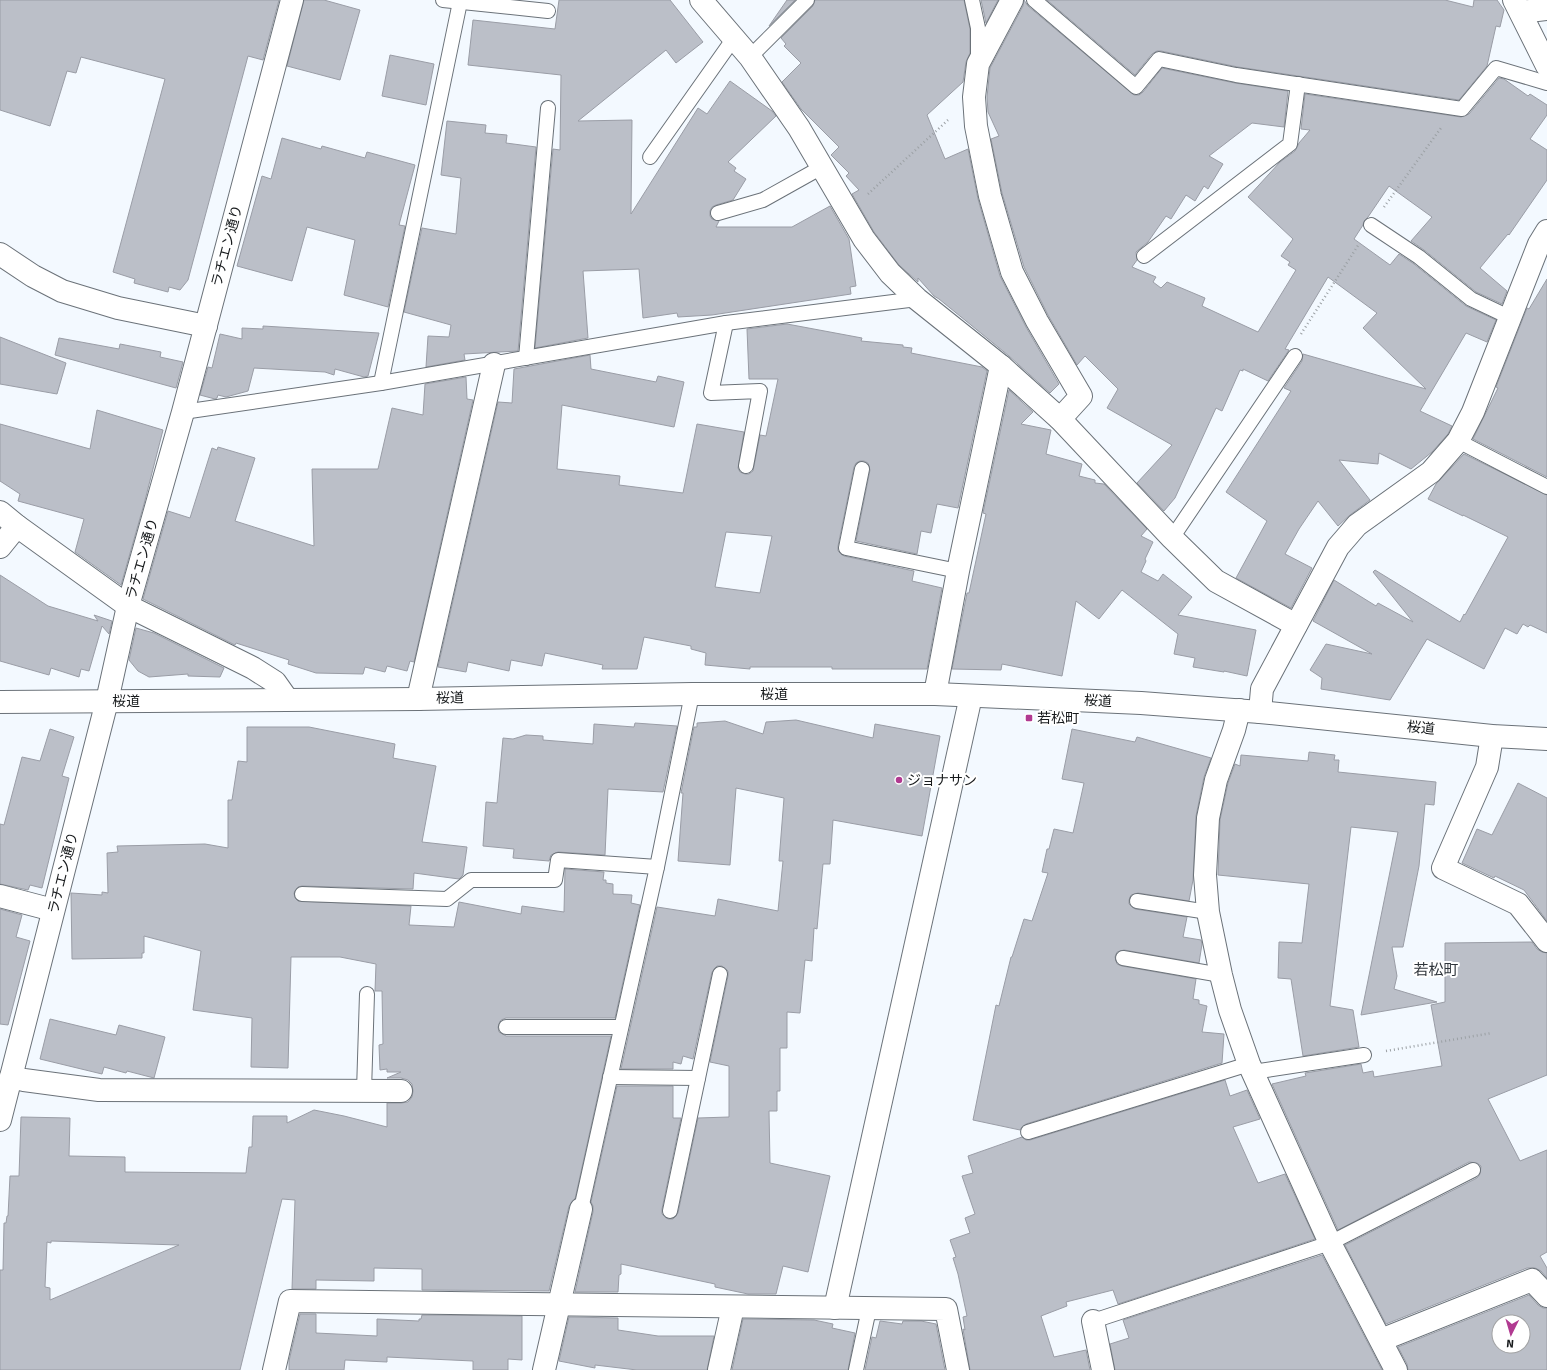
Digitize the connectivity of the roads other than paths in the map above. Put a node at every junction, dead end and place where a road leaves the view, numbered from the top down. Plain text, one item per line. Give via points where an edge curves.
1 (292, 0) edge
2 (443, 0) edge
3 (701, 0) edge
4 (807, 0) edge
5 (972, 0) edge
6 (1012, 0) edge
7 (1034, 0) edge
8 (460, 2) junction
9 (1517, 6) edge
10 (1547, 9) edge
11 (548, 11) dead end
12 (734, 38) junction
13 (750, 57) junction
14 (978, 64) junction
15 (1547, 66) edge
16 (1298, 84) junction
17 (1547, 84) edge
18 (548, 108) dead end
19 (650, 157) dead end
20 (822, 167) junction
21 (718, 213) dead end
22 (1371, 224) dead end
23 (1547, 231) edge
24 (0, 254) edge
25 (1144, 256) dead end
26 (917, 299) junction
27 (1509, 317) junction
28 (726, 323) junction
29 (206, 326) junction
30 (1295, 356) dead end
31 (526, 358) junction
32 (494, 364) junction
33 (1001, 366) junction
34 (380, 383) junction
35 (184, 412) junction
36 (1060, 419) junction
37 (1458, 441) junction
38 (746, 466) dead end
39 (862, 469) dead end
40 (1547, 487) edge
41 (0, 512) edge
42 (17, 526) junction
43 (1172, 538) junction
44 (0, 546) edge
45 (958, 570) junction
46 (128, 606) junction
47 (1296, 625) junction
48 (692, 694) junction
49 (935, 694) junction
50 (971, 696) junction
51 (287, 699) junction
52 (418, 699) junction
53 (107, 701) junction
54 (0, 702) edge
55 (1249, 711) junction
56 (1492, 736) junction
57 (1547, 739) edge
58 (657, 867) junction
59 (302, 894) dead end
60 (0, 896) edge
61 (1136, 901) dead end
62 (53, 910) junction
63 (1208, 912) junction
64 (1547, 941) edge
65 (1123, 958) dead end
66 (720, 974) dead end
67 (1221, 975) junction
68 (367, 994) dead end
69 (506, 1027) dead end
70 (621, 1027) junction
71 (1364, 1055) road end
72 (1251, 1068) junction
73 (11, 1077) junction
74 (610, 1077) junction
75 (698, 1078) junction
76 (364, 1091) junction
77 (401, 1091) dead end
78 (1, 1113) edge
79 (1028, 1132) dead end
80 (1473, 1170) dead end
81 (580, 1209) joint
82 (670, 1211) dead end
83 (1330, 1243) junction
84 (1547, 1296) edge
85 (559, 1305) junction
86 (732, 1307) junction
87 (835, 1308) junction
88 (869, 1309) junction
89 (1093, 1321) joint
90 (1381, 1340) junction
91 (274, 1370) edge
92 (544, 1370) edge
93 (719, 1370) edge
94 (856, 1370) edge
95 (958, 1370) edge
96 (1103, 1370) edge
97 (1396, 1370) edge

1 - 29 street, ラチエン通り
2 - 8 lane
3 - 12 street
4 - 13 lane
5 - 14 lane via 978,28
6 - 14 street
7 - 16 lane via 1136,87 1159,59 1236,75
8 - 11 lane
8 - 34 lane
9 - 10 street
9 - 15 street
12 - 13 street
12 - 19 lane
13 - 20 street via 799,128
14 - 36 street via 974,97 976,126 990,196 1012,272 1081,396
16 - 17 lane via 1462,109 1496,68
16 - 25 lane via 1290,144
18 - 31 lane
20 - 21 lane via 762,200
20 - 26 street via 864,239 890,273
22 - 27 lane via 1471,299
23 - 27 street via 1539,244
24 - 29 street via 62,291 118,308
26 - 28 lane
26 - 33 street
27 - 37 street
28 - 31 lane
28 - 38 lane via 711,393 760,391
29 - 35 street, ラチエン通り
30 - 43 lane
31 - 32 lane
32 - 34 lane
32 - 52 street
33 - 36 street
33 - 45 street
34 - 35 lane
35 - 46 street, ラチエン通り
36 - 43 street
37 - 40 lane
37 - 47 street via 1430,472 1357,525 1338,547
39 - 45 lane via 846,548
41 - 42 street
42 - 44 street
42 - 46 street
43 - 47 street via 1216,581
45 - 49 street
46 - 51 street via 253,668 275,682
46 - 53 street, ラチエン通り
47 - 55 street
48 - 49 street, 桜道
48 - 52 street, 桜道
48 - 58 lane
49 - 50 street, 桜道
50 - 55 street, 桜道 via 1141,703
50 - 87 street
51 - 52 street, 桜道
51 - 53 street, 桜道
53 - 54 street, 桜道
53 - 62 street, ラチエン通り
55 - 56 street, 桜道
55 - 63 street via 1234,730 1216,780 1208,818 1205,875
56 - 57 street, 桜道
56 - 64 street via 1486,767 1443,868 1518,904
58 - 59 lane via 558,860 555,880 471,880 446,899
58 - 70 lane
60 - 62 street
61 - 63 lane
62 - 73 street, ラチエン通り
63 - 67 street
65 - 67 lane
66 - 75 lane
67 - 72 street via 1230,1010
68 - 76 lane
69 - 70 lane
70 - 74 lane
71 - 72 lane
72 - 79 lane
72 - 83 street
73 - 76 street via 99,1090
73 - 78 street, ラチエン通り
74 - 75 lane
74 - 81 lane
75 - 82 lane
76 - 77 street
80 - 83 lane
81 - 85 street
83 - 89 lane
83 - 90 street
84 - 90 street via 1532,1280
85 - 86 street
85 - 91 street via 290,1301
85 - 92 street
86 - 87 street
86 - 93 street
87 - 88 street
88 - 94 lane
88 - 95 street via 946,1309
89 - 96 street
90 - 97 street

